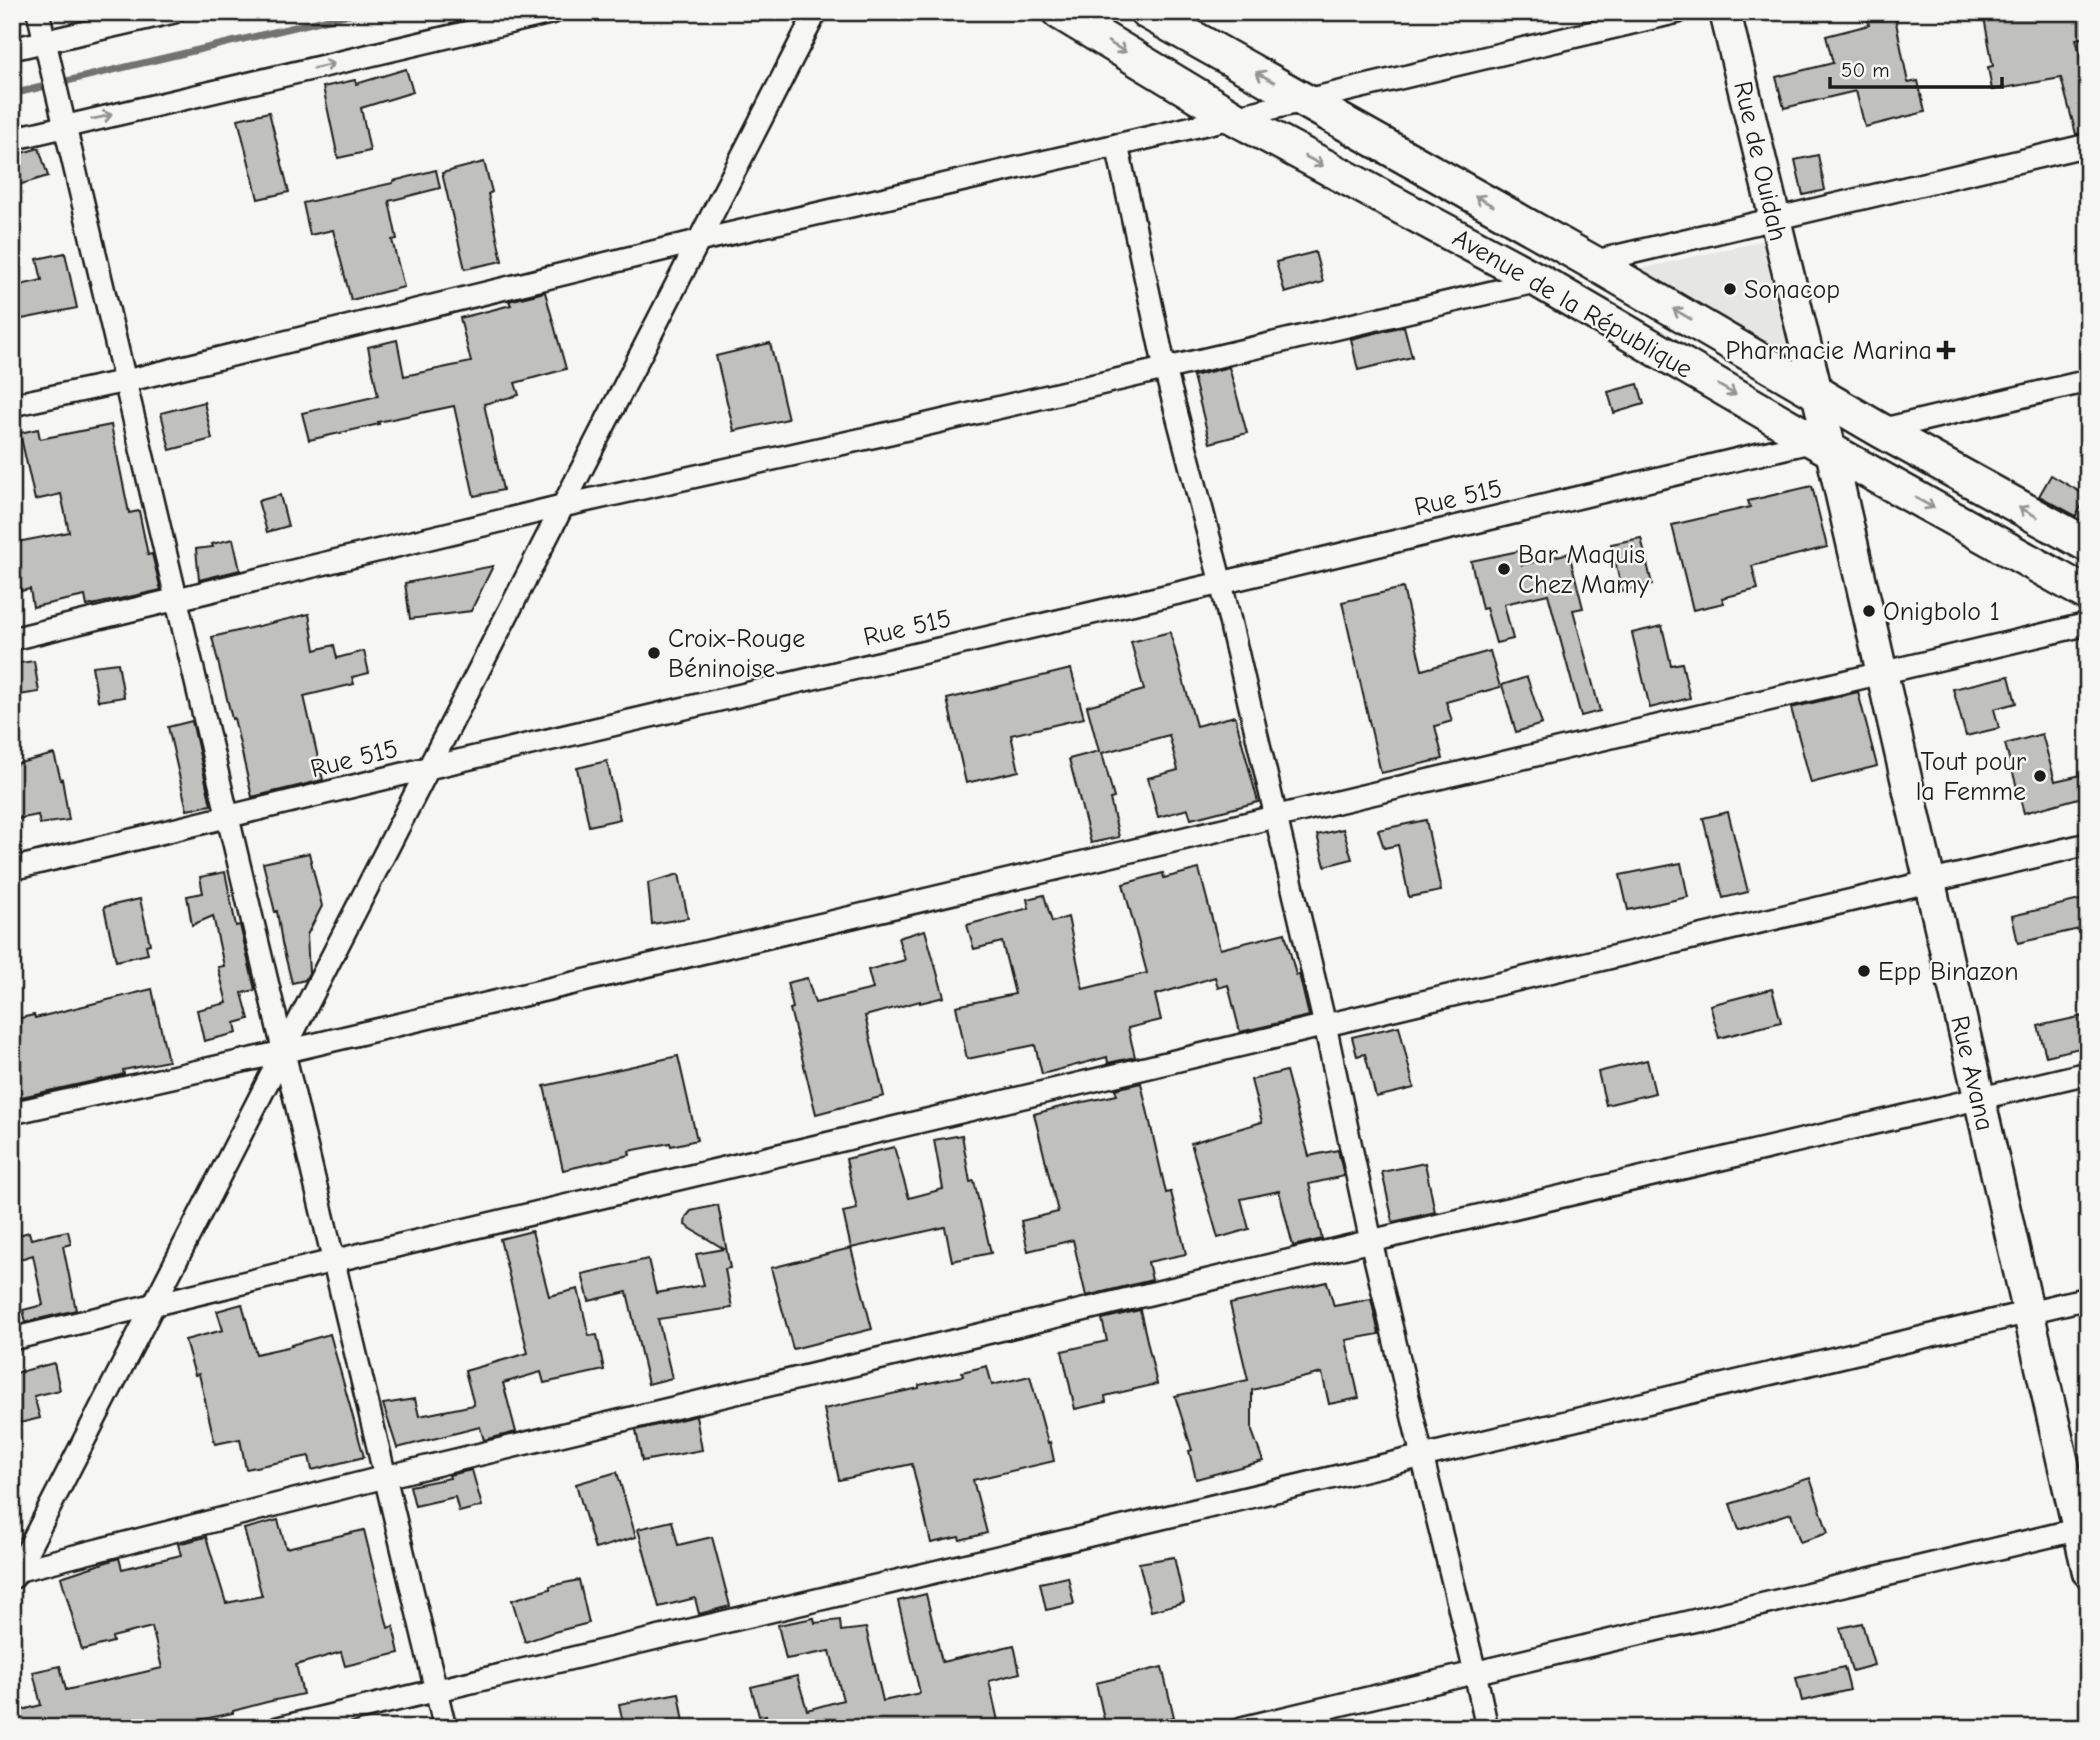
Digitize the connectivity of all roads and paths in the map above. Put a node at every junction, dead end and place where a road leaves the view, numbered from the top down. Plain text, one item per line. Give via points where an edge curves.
1 (38, 12) edge
2 (174, 12) edge
3 (554, 12) edge
4 (816, 12) edge
5 (1059, 12) edge
6 (1147, 12) edge
7 (1678, 12) edge
8 (1725, 12) edge
9 (45, 41) junction
10 (12, 49) edge
11 (1306, 100) junction
12 (1233, 117) junction
13 (66, 126) junction
14 (12, 139) edge
15 (1117, 145) junction
16 (2088, 145) edge
17 (1774, 219) junction
18 (698, 241) junction
19 (1592, 262) junction
20 (1539, 281) junction
21 (1165, 369) junction
22 (126, 381) junction
23 (2088, 381) edge
24 (1816, 392) junction
25 (12, 405) edge
26 (1880, 429) junction
27 (1822, 446) junction
28 (562, 506) junction
29 (2088, 545) edge
30 (1221, 583) junction
31 (2088, 594) edge
32 (177, 600) junction
33 (2088, 624) edge
34 (12, 639) edge
35 (1881, 673) junction
36 (428, 768) junction
37 (1276, 816) junction
38 (228, 818) junction
39 (2088, 844) edge
40 (12, 869) edge
41 (1929, 881) junction
42 (1325, 1025) junction
43 (283, 1052) junction
44 (2088, 1073) edge
45 (1979, 1099) junction
46 (12, 1114) edge
47 (1371, 1241) junction
48 (333, 1261) junction
49 (2088, 1298) edge
50 (152, 1306) junction
51 (2028, 1312) junction
52 (12, 1339) edge
53 (1422, 1456) junction
54 (385, 1477) junction
55 (2083, 1528) edge
56 (2088, 1572) edge
57 (14, 1574) edge
58 (1475, 1672) junction
59 (436, 1689) junction
60 (278, 1728) edge
61 (445, 1728) edge
62 (1242, 1728) edge
63 (1487, 1728) edge

1 - 9 street
2 - 9 street
13 -> 3 street
4 - 18 street
5 -> 12 main road, Avenue de la République
11 -> 6 main road, Avenue de la République
7 - 11 street
8 - 17 main road, Rue de Ouidah
9 - 10 street
9 - 13 street
11 - 12 street
19 -> 11 main road, Avenue de la République
12 - 15 street
12 -> 20 main road, Avenue de la République
13 - 14 street
13 - 22 street
15 - 18 street
15 - 21 street
16 - 17 street
17 - 19 street
17 - 24 main road, Rue de Ouidah
18 - 22 street
18 - 28 street
24 -> 19 main road, Avenue de la République
20 - 21 street
20 -> 27 main road, Avenue de la République
21 - 28 street
21 - 30 street
22 - 25 street
22 - 32 street
23 - 26 street
24 - 26 main road, Avenue de la République
24 - 27 main road, Rue de Ouidah
29 -> 26 main road, Avenue de la République
27 - 30 street, Rue 515
27 -> 31 main road, Avenue de la République
27 - 35 main road, Rue Avana
28 - 32 street
28 - 36 street
30 - 36 street, Rue 515
30 - 37 street
32 - 34 street
32 - 38 street
33 - 35 street
35 - 37 street
35 - 41 main road, Rue Avana
36 - 38 street, Rue 515
36 - 43 street
37 - 42 street
37 - 43 street
38 - 40 street, Rue 515
38 - 43 street
39 - 41 street
41 - 42 street
41 - 45 main road, Rue Avana
42 - 47 street
42 - 48 street
43 - 46 street
43 - 48 street
43 - 50 street
44 - 45 street
45 - 47 street
45 - 51 main road, Rue Avana
47 - 53 street
47 - 54 street
48 - 50 street
48 - 54 street
49 - 51 street
50 - 52 street
50 - 57 street
51 - 53 street
51 - 55 main road, Rue Avana
53 - 58 street
53 - 59 street
54 - 57 street
54 - 59 street
55 - 56 main road, Rue Avana
55 - 58 street
58 - 62 street
58 - 63 street
59 - 60 street
59 - 61 street

